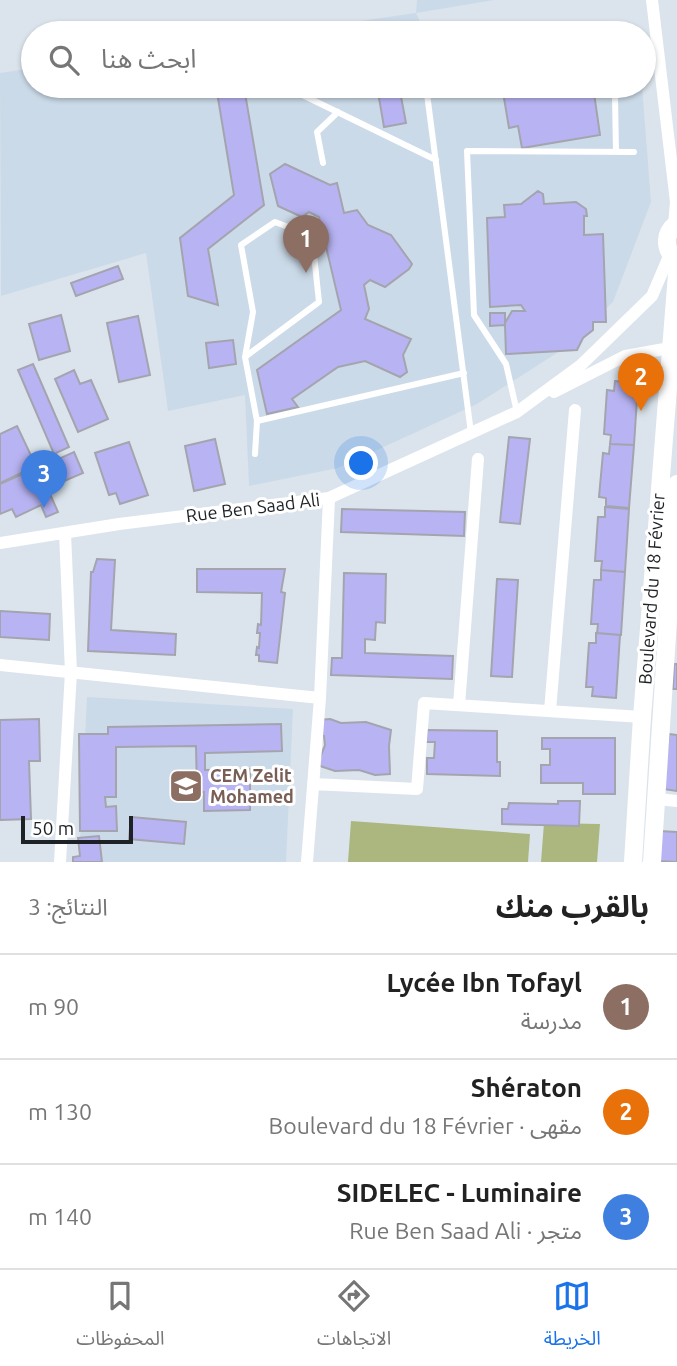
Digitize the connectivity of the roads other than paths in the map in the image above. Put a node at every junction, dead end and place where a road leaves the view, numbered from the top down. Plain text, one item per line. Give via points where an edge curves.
1 (652, 0) edge
2 (654, 21) edge
3 (656, 34) edge
4 (309, 98) edge
5 (428, 98) edge
6 (615, 98) edge
7 (338, 112) junction
8 (616, 152) junction
9 (634, 152) dead end
10 (436, 160) junction
11 (323, 163) dead end
12 (675, 224) edge
13 (674, 258) edge
14 (677, 274) edge
15 (670, 348) junction
16 (245, 357) junction
17 (464, 373) junction
18 (575, 410) dead end
19 (517, 412) junction
20 (257, 422) junction
21 (471, 433) junction
22 (255, 454) dead end
23 (478, 459) dead end
24 (677, 484) edge
25 (329, 498) junction
26 (65, 533) junction
27 (1, 541) edge
28 (0, 665) edge
29 (71, 672) junction
30 (320, 698) junction
31 (459, 705) junction
32 (550, 711) junction
33 (642, 718) junction
34 (313, 784) junction
35 (657, 799) junction
36 (677, 800) edge
37 (60, 862) edge
38 (307, 862) edge
39 (633, 862) edge
40 (652, 862) edge

1 - 2 street
3 - 12 street
4 - 7 lane
5 - 10 lane
6 - 8 lane
7 - 10 lane
7 - 11 lane via 317,132
8 - 9 lane
8 - 19 lane via 467,151 474,315 506,364
10 - 17 lane
12 - 13 main road via 666,242
13 - 19 street, Rue Ben Saad Ali via 652,296 581,365
14 - 15 main road, Boulevard du 18 Février
15 - 19 street via 625,356
15 - 33 main road, Boulevard du 18 Février
16 - 16 lane via 318,302 312,236 275,222 241,245 253,312
16 - 20 lane
17 - 20 lane
17 - 21 lane
18 - 32 street
19 - 21 street, Rue Ben Saad Ali
20 - 22 lane
21 - 25 street, Rue Ben Saad Ali
23 - 31 street
24 - 35 main road, Boulevard du 18 Février
25 - 26 street, Rue Ben Saad Ali
25 - 30 street
26 - 27 street, Rue Ben Saad Ali
26 - 29 street
28 - 29 street
29 - 30 street
29 - 37 street
30 - 34 street
31 - 32 street
31 - 34 street via 424,703 417,789
32 - 33 street
33 - 39 main road, Boulevard du 18 Février
34 - 38 street
35 - 36 street
35 - 40 main road, Boulevard du 18 Février

